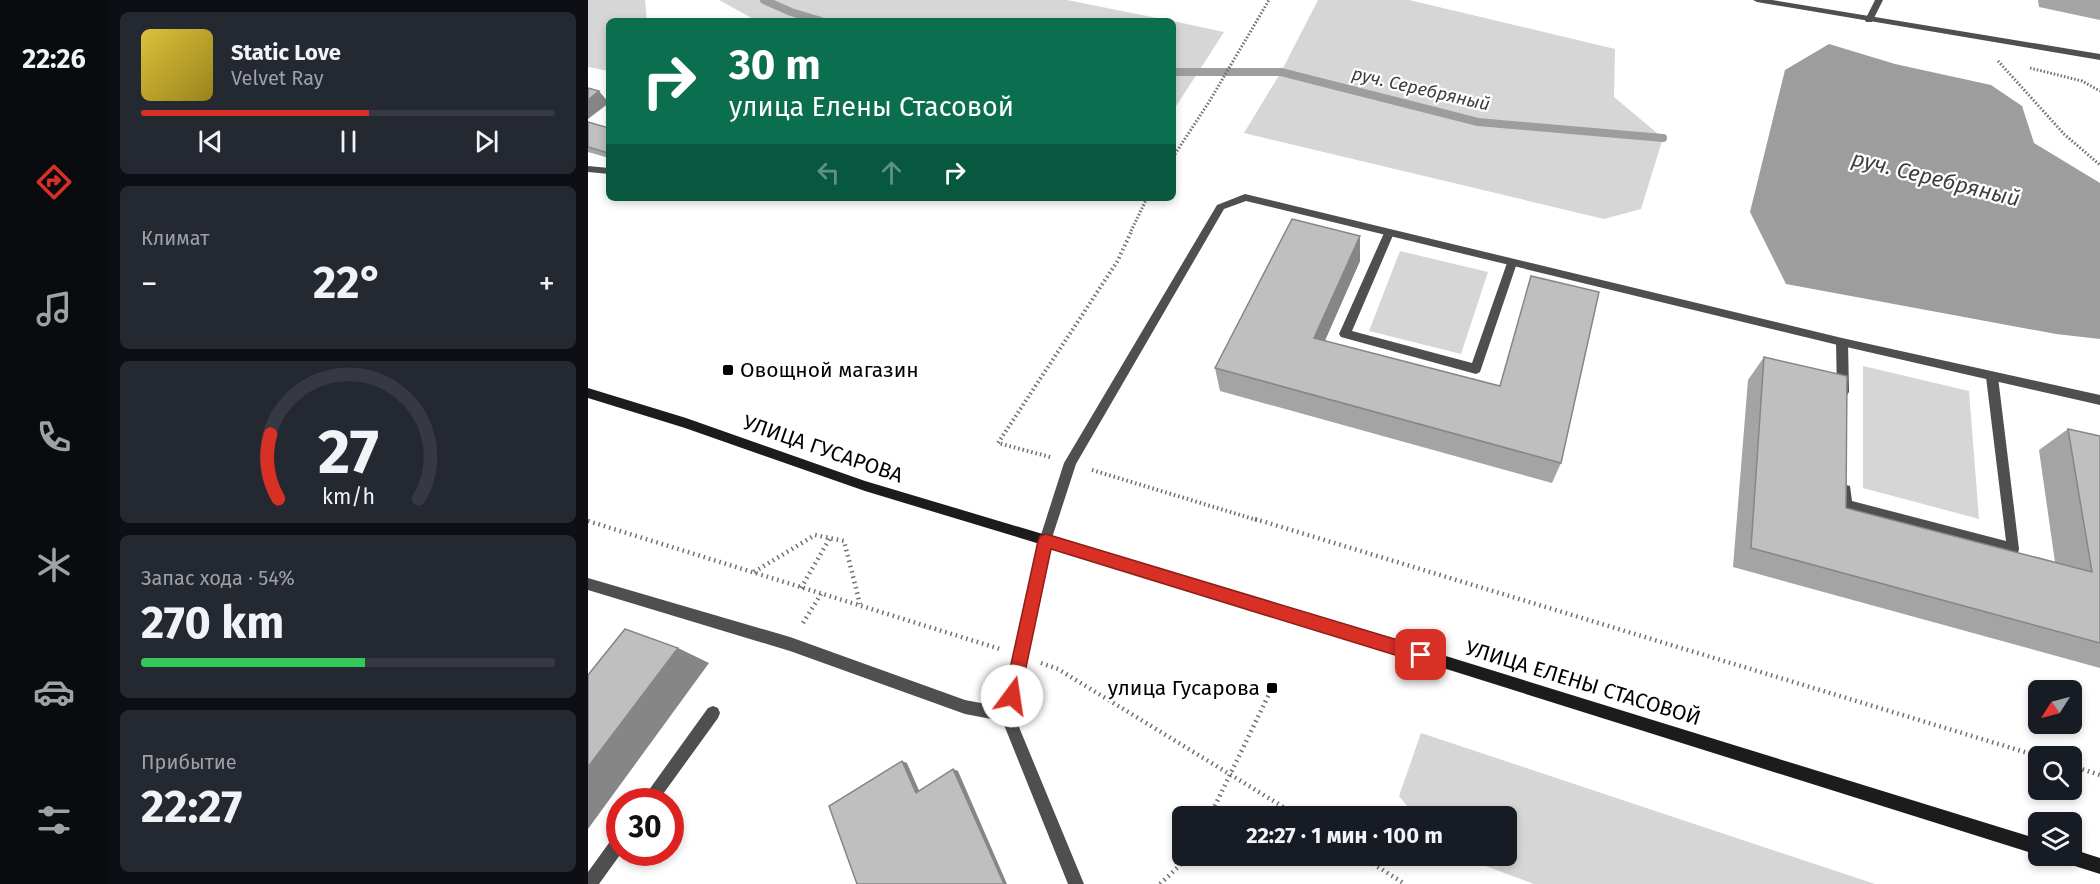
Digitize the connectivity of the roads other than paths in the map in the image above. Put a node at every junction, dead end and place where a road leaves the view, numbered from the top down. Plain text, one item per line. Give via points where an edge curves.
1 (1757, 0) edge
2 (1878, 0) edge
3 (1869, 20) junction
4 (2100, 57) edge
5 (588, 169) edge
6 (606, 171) edge
7 (1389, 233) junction
8 (1512, 263) junction
9 (1842, 342) junction
10 (1992, 377) junction
11 (588, 393) edge
12 (2100, 400) edge
13 (1843, 401) edge
14 (1845, 482) edge
15 (1046, 541) junction
16 (588, 584) edge
17 (713, 713) dead end
18 (1007, 716) junction
19 (658, 788) edge
20 (2028, 844) edge
21 (2082, 860) edge
22 (606, 861) edge
23 (2100, 866) edge
24 (589, 884) edge
25 (1076, 884) edge

1 - 3 street
2 - 3 street
3 - 4 street
5 - 6 street
7 - 8 street
7 - 8 street via 1345,334 1476,369
7 - 15 street via 1245,197 1220,207 1070,463
8 - 9 street
9 - 10 street
9 - 13 street
10 - 12 street
10 - 14 street via 2013,549 1846,505
11 - 15 main road, УЛИЦА ГУСАРОВА via 865,486
15 - 18 street
15 - 20 main road, УЛИЦА ЕЛЕНЫ СТАСОВОЙ
16 - 18 street via 790,644 965,707
17 - 19 street
18 - 25 street
21 - 23 main road
22 - 24 street

